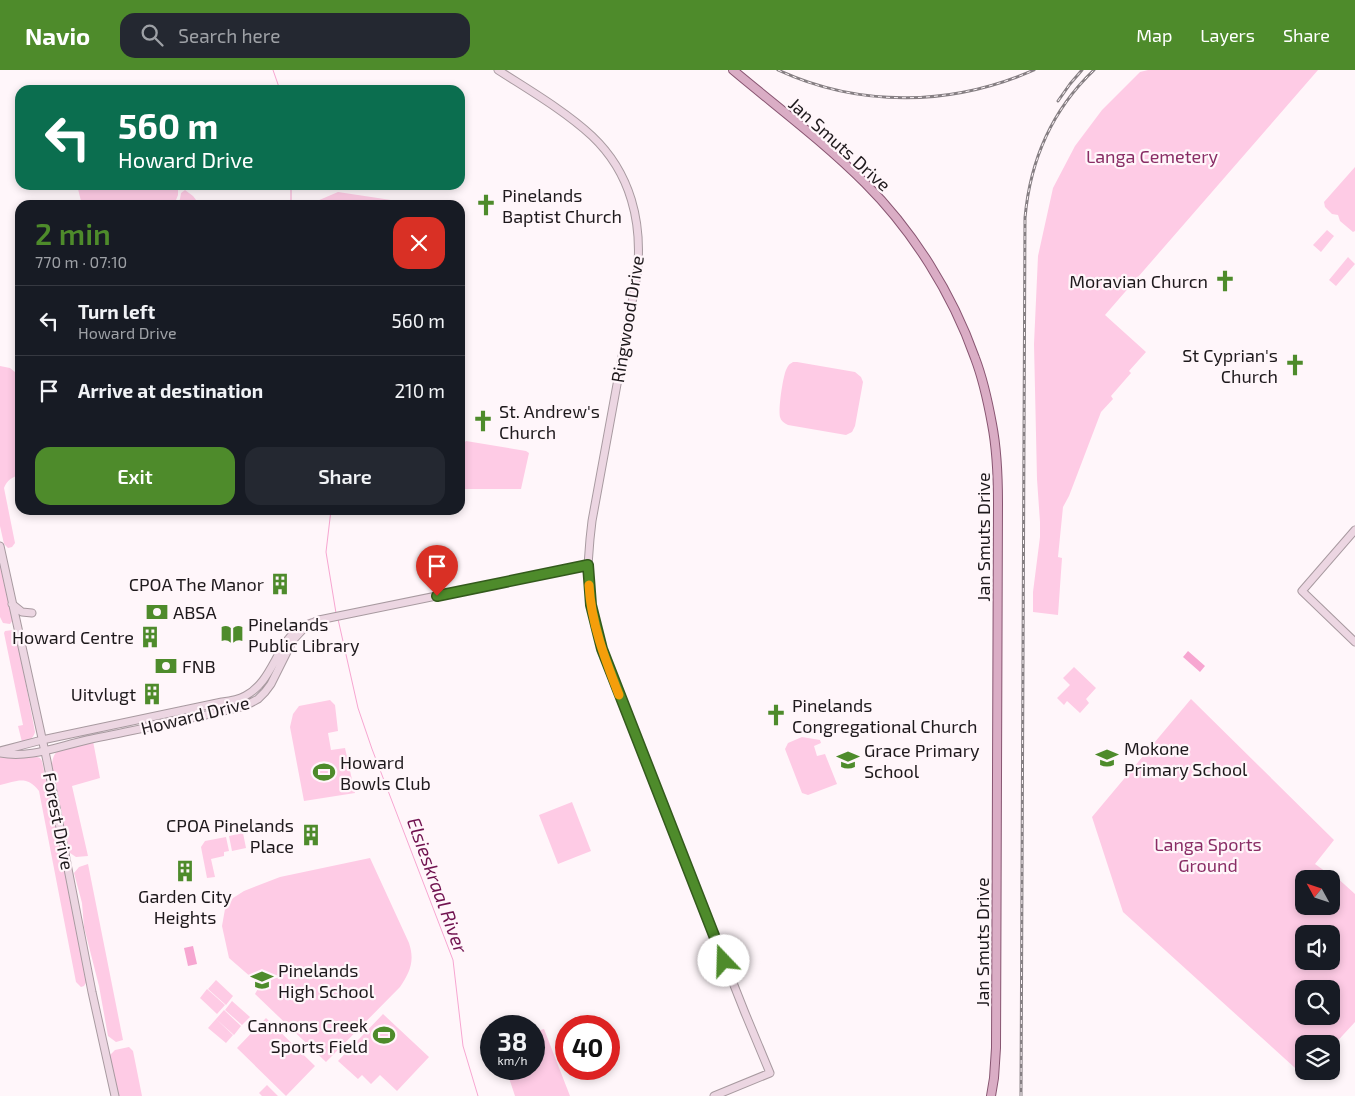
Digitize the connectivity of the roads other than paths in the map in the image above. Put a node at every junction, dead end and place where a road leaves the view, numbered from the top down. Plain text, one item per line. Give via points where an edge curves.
1 (498, 70) edge
2 (734, 71) edge
3 (1355, 530) edge
4 (0, 546) edge
5 (588, 565) junction
6 (12, 604) junction
7 (32, 613) dead end
8 (308, 625) junction
9 (1355, 642) edge
10 (42, 740) junction
11 (44, 751) junction
12 (0, 752) edge
13 (115, 1096) edge
14 (714, 1096) edge
15 (991, 1096) edge

1 - 5 street, Ringwood Drive via 592,136 621,175 636,219 639,254 592,521
2 - 15 main road, Jan Smuts Drive via 852,171 903,227 956,312 983,386 998,463 996,1048
3 - 9 street via 1302,591
4 - 6 street, Forest Drive
5 - 8 street, Howard Drive
5 - 14 street, Ringwood Drive via 593,619 608,667 770,1072
6 - 7 street via 22,612
6 - 10 street, Forest Drive
8 - 10 street, Howard Drive via 297,630 259,685 244,696
8 - 11 street, Howard Drive via 293,640 265,692 245,706
10 - 11 street, Forest Drive
10 - 12 street, Howard Drive
11 - 12 street, Howard Drive via 31,754
11 - 13 street, Forest Drive

